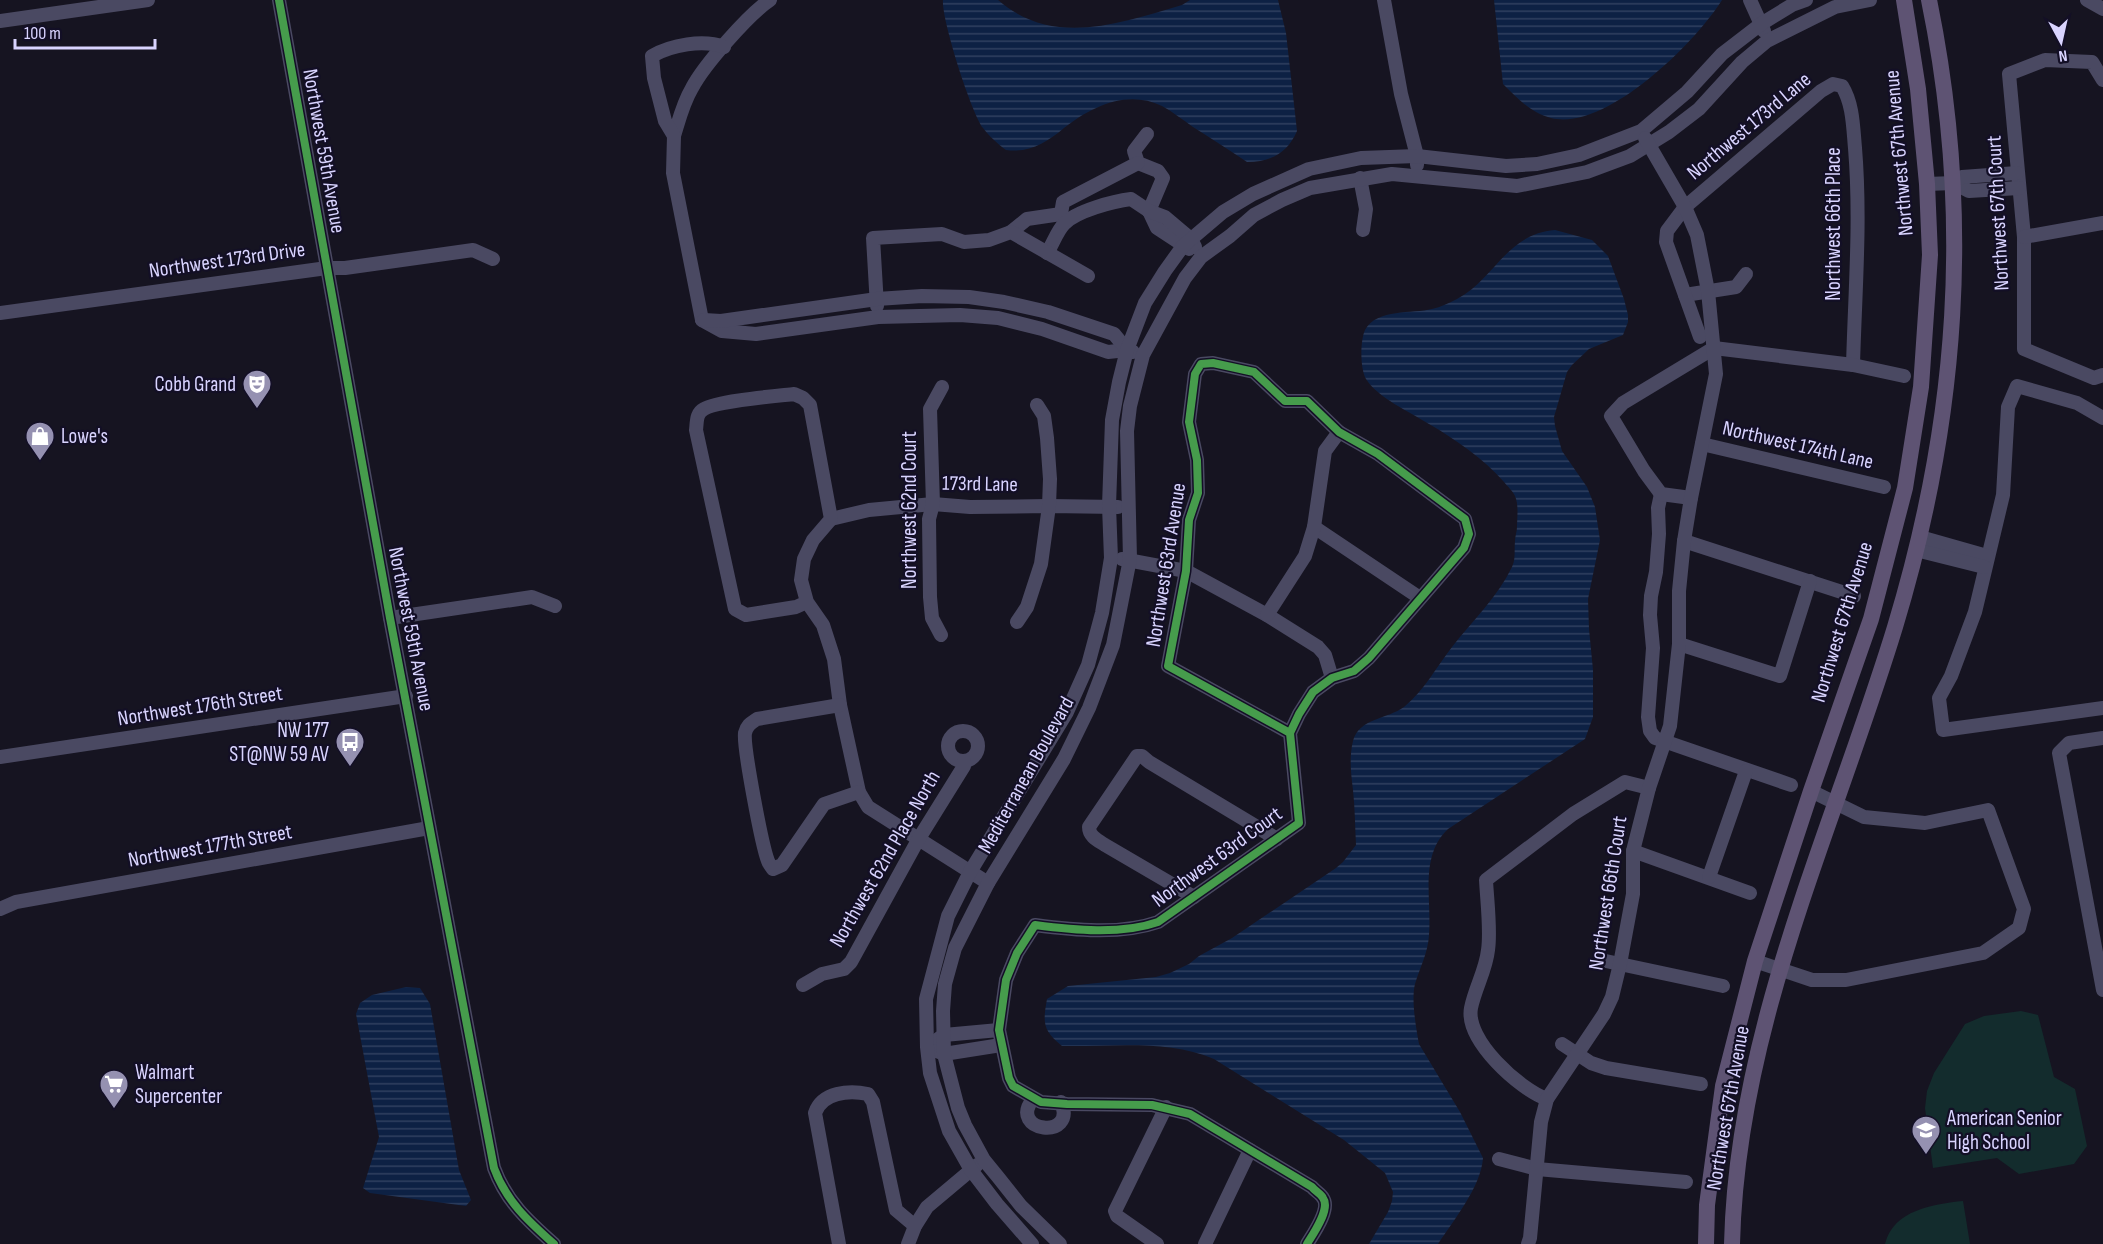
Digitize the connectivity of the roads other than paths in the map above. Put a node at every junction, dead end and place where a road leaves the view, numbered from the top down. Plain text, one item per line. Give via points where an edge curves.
1 (148, 0) edge
2 (279, 0) edge
3 (770, 0) edge
4 (1384, 0) edge
5 (1750, 0) edge
6 (1806, 0) edge
7 (1870, 0) edge
8 (1904, 0) edge
9 (1929, 0) edge
10 (2088, 0) edge
11 (1843, 3) edge
12 (2103, 9) edge
13 (0, 21) edge
14 (1761, 24) junction
15 (1767, 41) junction
16 (724, 47) junction
17 (2103, 80) edge
18 (1842, 86) joint
19 (1641, 131) junction
20 (1147, 134) dead end
21 (674, 136) junction
22 (1648, 145) junction
23 (1417, 156) junction
24 (1138, 163) junction
25 (2017, 173) junction
26 (1418, 176) junction
27 (1360, 178) junction
28 (1954, 183) junction
29 (1927, 184) junction
30 (2019, 188) junction
31 (1685, 207) junction
32 (1149, 211) junction
33 (1065, 217) junction
34 (2103, 223) edge
35 (1363, 230) dead end
36 (1011, 232) junction
37 (2024, 237) junction
38 (1187, 243) junction
39 (1047, 253) junction
40 (1201, 256) junction
41 (493, 259) dead end
42 (327, 268) junction
43 (1746, 274) dead end
44 (1088, 276) dead end
45 (1708, 291) junction
46 (1685, 295) junction
47 (877, 299) junction
48 (0, 313) edge
49 (878, 317) junction
50 (702, 320) junction
51 (1700, 337) dead end
52 (1714, 348) junction
53 (1127, 350) junction
54 (1143, 356) junction
55 (1853, 365) junction
56 (2103, 375) edge
57 (1904, 376) dead end
58 (942, 387) dead end
59 (1037, 405) dead end
60 (2103, 418) edge
61 (1339, 432) junction
62 (1702, 444) junction
63 (1884, 487) dead end
64 (1661, 494) junction
65 (1691, 498) junction
66 (933, 504) junction
67 (1049, 506) junction
68 (1109, 506) junction
69 (1129, 509) junction
70 (831, 519) junction
71 (1314, 527) junction
72 (1892, 537) junction
73 (1684, 541) junction
74 (1918, 544) junction
75 (1111, 558) junction
76 (1130, 559) junction
77 (1985, 562) junction
78 (1186, 571) junction
79 (1810, 581) junction
80 (1854, 596) dead end
81 (1420, 598) junction
82 (807, 602) junction
83 (555, 606) dead end
84 (1267, 615) junction
85 (390, 618) junction
86 (1017, 622) dead end
87 (941, 635) dead end
88 (1679, 644) junction
89 (1332, 678) junction
90 (406, 696) junction
91 (840, 705) junction
92 (2103, 708) edge
93 (1290, 733) junction
94 (2103, 738) edge
95 (1666, 742) junction
96 (0, 757) edge
97 (964, 761) dead end
98 (1746, 771) junction
99 (1791, 785) dead end
100 (1649, 788) junction
101 (1810, 791) junction
102 (859, 792) junction
103 (1835, 804) junction
104 (429, 828) junction
105 (1277, 839) junction
106 (918, 840) junction
107 (1633, 851) junction
108 (970, 872) junction
109 (1709, 877) junction
110 (988, 883) junction
111 (1750, 893) dead end
112 (1194, 897) junction
113 (0, 909) edge
114 (1601, 960) dead end
115 (1755, 961) junction
116 (1620, 964) junction
117 (1780, 969) junction
118 (803, 986) dead end
119 (1723, 986) dead end
120 (2103, 990) edge
121 (999, 1030) junction
122 (944, 1035) junction
123 (1562, 1044) dead end
124 (1001, 1045) junction
125 (927, 1047) junction
126 (945, 1053) junction
127 (1577, 1054) junction
128 (1701, 1084) dead end
129 (1033, 1099) junction
130 (1547, 1099) junction
131 (1061, 1102) junction
132 (1166, 1107) junction
133 (1250, 1150) junction
134 (1499, 1159) dead end
135 (984, 1160) junction
136 (1537, 1169) junction
137 (971, 1170) junction
138 (1686, 1182) dead end
139 (915, 1226) junction
140 (554, 1244) edge
141 (839, 1244) edge
142 (908, 1244) edge
143 (1032, 1244) edge
144 (1060, 1244) edge
145 (1157, 1244) edge
146 (1205, 1244) edge
147 (1307, 1244) edge
148 (1528, 1244) edge
149 (1706, 1244) edge
150 (1732, 1244) edge

1 - 13 street
2 - 42 street, Northwest 59th Avenue
3 - 16 street
4 - 23 street
5 - 14 street
6 - 14 street, Mediterranean Boulevard
7 - 11 street, Mediterranean Boulevard
8 - 29 main road, Northwest 67th Avenue
9 - 28 main road, Northwest 67th Avenue via 1944,87
10 - 12 street
11 - 15 street, Mediterranean Boulevard
14 - 15 street
14 - 19 street, Mediterranean Boulevard via 1722,54 1687,92
15 - 22 street, Mediterranean Boulevard via 1699,109
16 - 21 street via 693,86
16 - 21 street via 712,42 664,49 652,57 665,120
17 - 25 street, Northwest 67th Court via 2092,62 2045,60 2009,74
18 - 31 street, Northwest 173rd Lane via 1833,84 1821,91
18 - 55 street, Northwest 66th Place via 1852,112 1858,190
19 - 22 street, Northwest 66th Court
19 - 23 street, Mediterranean Boulevard via 1580,155 1537,164 1506,166
20 - 24 street via 1134,151
21 - 50 street via 673,173
22 - 26 street, Mediterranean Boulevard via 1587,172 1516,186
22 - 31 street, Northwest 66th Court
23 - 26 street
23 - 38 street, Mediterranean Boulevard via 1360,158 1309,169 1252,194 1223,212
24 - 32 street via 1158,171 1163,178
24 - 33 street via 1063,202
25 - 28 street via 1962,177
25 - 30 street, Northwest 67th Court
26 - 27 street, Mediterranean Boulevard
27 - 35 street via 1366,209
27 - 40 street, Mediterranean Boulevard via 1310,188 1282,200 1254,215
28 - 29 street
28 - 30 street via 1969,191
28 - 74 main road, Northwest 67th Avenue via 1955,256 1947,381
29 - 72 main road, Northwest 67th Avenue via 1930,255 1922,387 1905,488
30 - 37 street, Northwest 67th Court
31 - 45 street, Northwest 66th Court via 1697,235
31 - 46 street, Northwest 173rd Lane via 1667,231 1666,242
32 - 33 street via 1128,199
32 - 38 street via 1165,217
33 - 36 street via 1027,219
33 - 39 street
34 - 37 street
36 - 39 street
36 - 47 street via 964,243 942,234 873,238
37 - 56 street, Northwest 67th Court via 2024,349 2094,378
38 - 40 street
38 - 53 street, Mediterranean Boulevard via 1145,303
39 - 44 street
40 - 54 street, Mediterranean Boulevard
41 - 42 street, Northwest 173rd Drive via 473,249
42 - 48 street, Northwest 173rd Drive
42 - 85 street, Northwest 59th Avenue
43 - 45 street via 1736,286
45 - 46 street
45 - 52 street, Northwest 66th Court
46 - 51 street, Northwest 173rd Lane
47 - 49 street
47 - 50 street via 721,321
47 - 53 street via 969,297 1004,302 1114,334
49 - 50 street via 756,334 722,332
49 - 53 street via 998,318 1108,352
52 - 55 street
52 - 62 street, Northwest 66th Court via 1716,374
52 - 64 street via 1623,403 1611,416
53 - 54 street
53 - 68 street, Mediterranean Boulevard via 1112,420
54 - 69 street, Mediterranean Boulevard via 1130,406
55 - 57 street
58 - 66 street, Northwest 62nd Court via 930,410
59 - 67 street via 1044,416 1047,438
60 - 77 street via 2077,403 2018,386 2008,407 2003,495
61 - 71 street via 1325,451
61 - 78 street, Northwest 63rd Avenue via 1307,401 1285,401 1254,372 1201,363 1195,374 1189,422 1197,459 1198,493 1189,520
61 - 81 street via 1378,454 1466,519 1469,534 1464,548
62 - 63 street, Northwest 174th Lane
62 - 65 street, Northwest 66th Court
64 - 65 street
64 - 95 street via 1651,605 1653,648 1648,717 1655,738
65 - 73 street, Northwest 66th Court
66 - 67 street, 173rd Lane
66 - 70 street, 173rd Lane via 869,510
66 - 87 street, Northwest 62nd Court via 929,519 930,597 932,618
67 - 68 street, 173rd Lane
67 - 86 street via 1041,564 1028,607
68 - 69 street, 173rd Lane
68 - 75 street, Mediterranean Boulevard
69 - 76 street, Mediterranean Boulevard
70 - 82 street via 813,540 804,560 801,580
70 - 82 street via 810,405 803,398 794,394 716,405 698,415 696,430 735,609 746,615
71 - 81 street
71 - 84 street via 1305,556
72 - 74 main road
72 - 101 main road, Northwest 67th Avenue via 1871,619
73 - 79 street
73 - 88 street, Northwest 66th Court
74 - 77 street
74 - 103 main road, Northwest 67th Avenue
75 - 76 street
75 - 108 street, Mediterranean Boulevard via 1088,665 1067,712
76 - 78 street
76 - 110 street, Mediterranean Boulevard via 1113,645 1089,708 1064,759
77 - 92 street via 1974,612 1939,698 1943,730
78 - 84 street
78 - 93 street, Northwest 63rd Avenue via 1168,666
79 - 80 street
79 - 88 street via 1779,676
81 - 89 street via 1369,658 1354,671
82 - 91 street via 823,625 834,659
83 - 85 street via 532,597
84 - 89 street via 1318,647 1325,655
85 - 90 street, Northwest 59th Avenue
88 - 95 street, Northwest 66th Court
89 - 93 street via 1313,692
90 - 96 street, Northwest 176th Street
90 - 104 street, Northwest 59th Avenue
91 - 102 street
91 - 102 street via 757,719 748,725 745,734 750,771 773,869 782,865 824,804
93 - 105 street, Northwest 63rd Court via 1299,824
94 - 120 street via 2069,743 2059,753
95 - 98 street
95 - 100 street, Northwest 66th Court
97 - 106 street, Northwest 62nd Place North
98 - 99 street
98 - 109 street
100 - 107 street, Northwest 66th Court
100 - 130 street via 1625,782 1573,814 1486,880 1489,950 1470,1022 1488,1052 1510,1077
101 - 103 street
101 - 115 main road, Northwest 67th Avenue
102 - 106 street via 868,807
103 - 117 main road, Northwest 67th Avenue
103 - 117 street via 1863,817 1925,823 1988,810 2024,909 2019,928 1983,953 1846,980 1812,980
104 - 113 street, Northwest 177th Street via 16,902
104 - 140 street, Northwest 59th Avenue via 494,1168 506,1195
105 - 112 street, Northwest 63rd Court
105 - 112 street via 1137,756 1089,827 1091,836
106 - 108 street
106 - 118 street, Northwest 62nd Place North via 850,962 844,969 822,974
107 - 109 street
107 - 116 street, Northwest 66th Court via 1633,894
108 - 110 street
108 - 125 street, Mediterranean Boulevard via 948,916 933,968 926,999
109 - 111 street
110 - 122 street, Mediterranean Boulevard via 955,948 945,984
112 - 121 street, Northwest 63rd Court via 1144,927 1076,931 1035,925 1006,980
114 - 116 street
115 - 117 street
115 - 149 main road, Northwest 67th Avenue via 1723,1086 1707,1205
116 - 119 street
116 - 127 street, Northwest 66th Court via 1604,1014
117 - 150 main road, Northwest 67th Avenue via 1751,1082
121 - 122 street
121 - 124 street, Northwest 63rd Court
122 - 125 street
122 - 126 street, Mediterranean Boulevard
123 - 127 street
124 - 126 street
124 - 129 street, Northwest 63rd Court via 1013,1086
125 - 126 street
125 - 137 street, Mediterranean Boulevard via 930,1073 949,1131
126 - 135 street, Mediterranean Boulevard via 958,1108
127 - 128 street via 1606,1068
127 - 130 street, Northwest 66th Court
129 - 131 street
129 - 131 street via 1028,1113 1032,1123 1041,1128 1051,1128 1060,1122
130 - 136 street, Northwest 66th Court
131 - 132 street
132 - 133 street via 1190,1114
132 - 145 street via 1115,1211
133 - 146 street
133 - 147 street via 1324,1198 1324,1215
134 - 136 street
135 - 137 street
135 - 144 street, Mediterranean Boulevard via 1021,1206
136 - 138 street
136 - 148 street, Northwest 66th Court
137 - 139 street via 927,1207
137 - 143 street, Mediterranean Boulevard
139 - 141 street via 896,1210 868,1094 855,1091 829,1096 818,1104 815,1113
139 - 142 street

